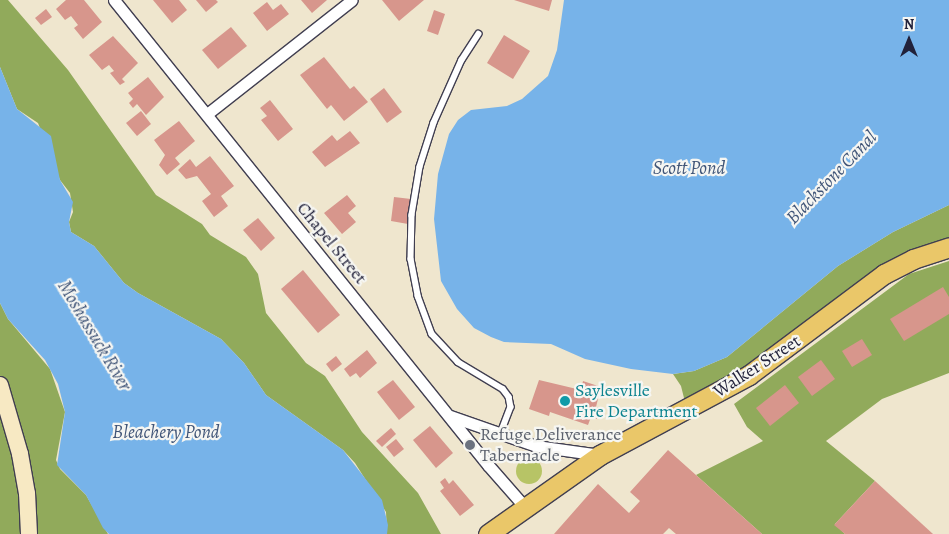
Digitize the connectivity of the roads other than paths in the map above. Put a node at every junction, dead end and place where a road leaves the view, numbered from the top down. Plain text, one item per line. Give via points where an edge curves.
1 (114, 0) edge
2 (352, 0) edge
3 (479, 34) dead end
4 (207, 114) junction
5 (949, 247) edge
6 (0, 385) edge
7 (450, 416) junction
8 (501, 433) junction
9 (600, 455) junction
10 (524, 506) junction
11 (29, 534) edge
12 (488, 534) edge

1 - 4 street, Chapel Street
2 - 4 street
3 - 8 lane via 462,60 428,140 412,215 411,259 418,296 432,334 458,362 504,389 509,397 511,407
4 - 7 street, Chapel Street
5 - 9 main road, Walker Street via 898,266 749,375
6 - 11 main road via 20,454
7 - 8 street
7 - 10 street, Chapel Street
8 - 9 street via 536,446
9 - 10 main road, Walker Street
10 - 12 main road, Walker Street

